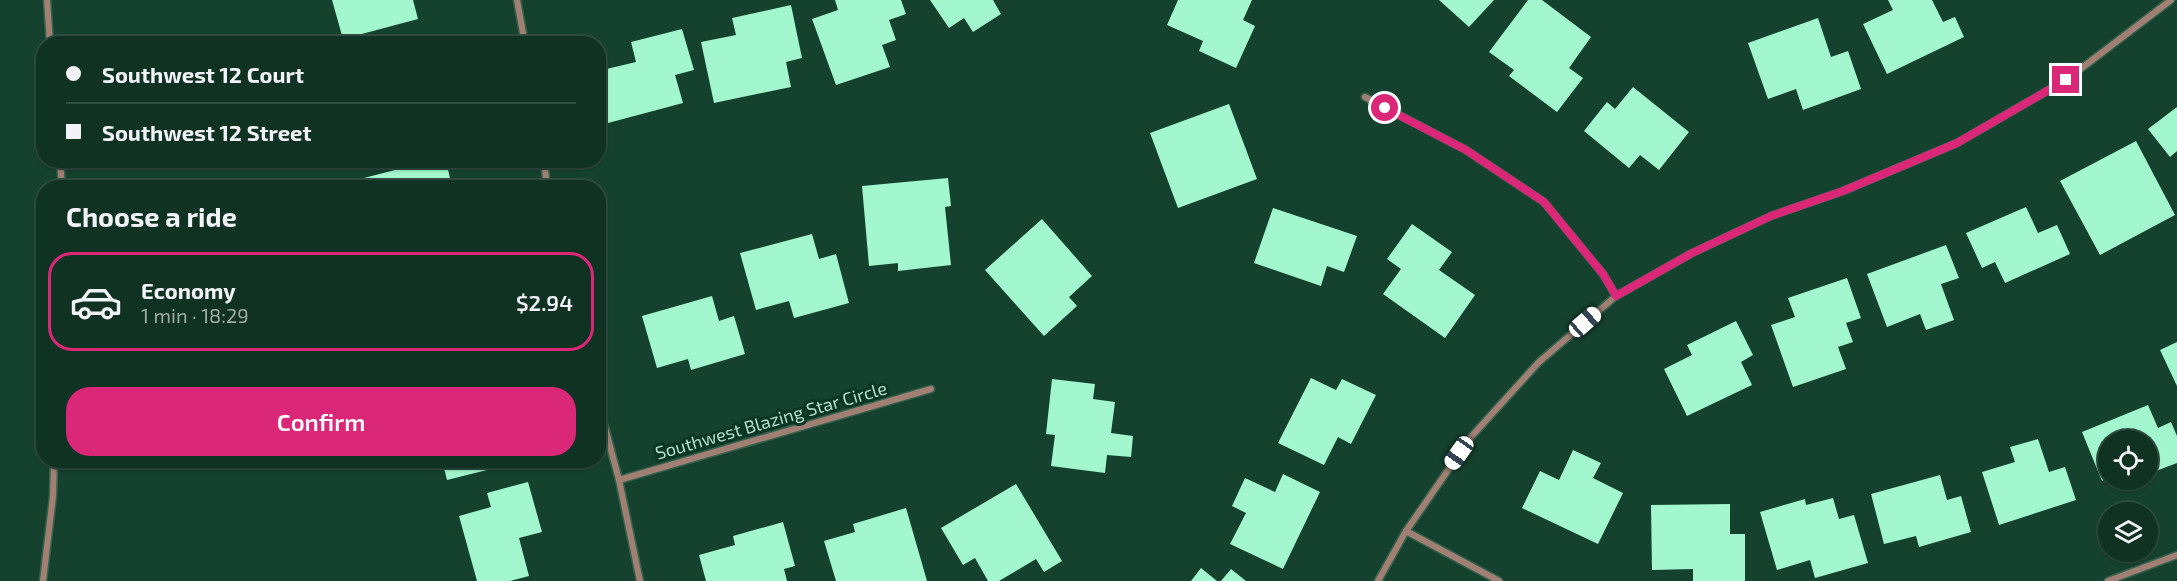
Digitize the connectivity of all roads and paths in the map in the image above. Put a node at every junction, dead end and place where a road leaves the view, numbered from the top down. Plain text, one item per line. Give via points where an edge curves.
1 (47, 0) edge
2 (517, 0) edge
3 (2171, 0) edge
4 (49, 36) edge
5 (524, 36) edge
6 (1365, 98) dead end
7 (1616, 296) junction
8 (931, 389) dead end
9 (606, 430) edge
10 (54, 468) edge
11 (620, 480) junction
12 (1406, 531) junction
13 (2177, 555) edge
14 (43, 581) edge
15 (640, 581) edge
16 (1378, 581) edge
17 (1499, 581) edge
18 (2108, 581) edge

1 - 4 street
2 - 5 street
3 - 7 street via 2066,80 1957,143 1843,191 1771,216 1692,253
6 - 7 street via 1466,150 1544,202 1603,274
7 - 12 street via 1539,362 1471,436
8 - 11 street, Southwest Blazing Star Circle
9 - 11 street
10 - 14 street
11 - 15 street
12 - 16 street
12 - 17 street
13 - 18 street

